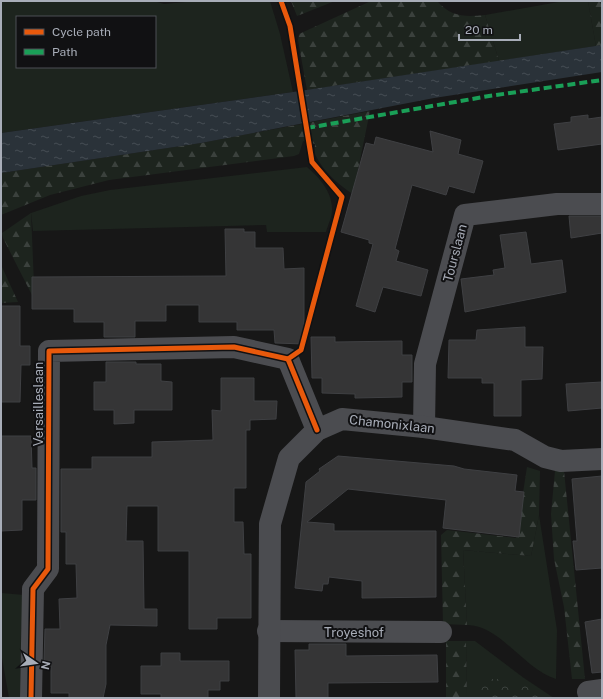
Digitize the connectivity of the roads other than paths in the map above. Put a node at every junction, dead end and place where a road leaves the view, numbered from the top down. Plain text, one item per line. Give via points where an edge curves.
1 (602, 204) edge
2 (424, 427) junction
3 (317, 430) junction
4 (602, 459) edge
5 (268, 631) junction
6 (441, 632) dead end
7 (31, 698) edge
8 (269, 698) edge

1 - 2 street, Tourslaan via 557,204 465,216 425,364
2 - 3 street, Chamonixlaan via 342,419
2 - 4 street, Chamonixlaan via 515,440 545,457 561,462
3 - 5 street, Chamonixlaan via 289,458 270,524
3 - 7 street, Versailleslaan via 288,359 234,347 49,351 48,569 34,589
5 - 6 street, Troyeshof
5 - 8 street, Chamonixlaan

